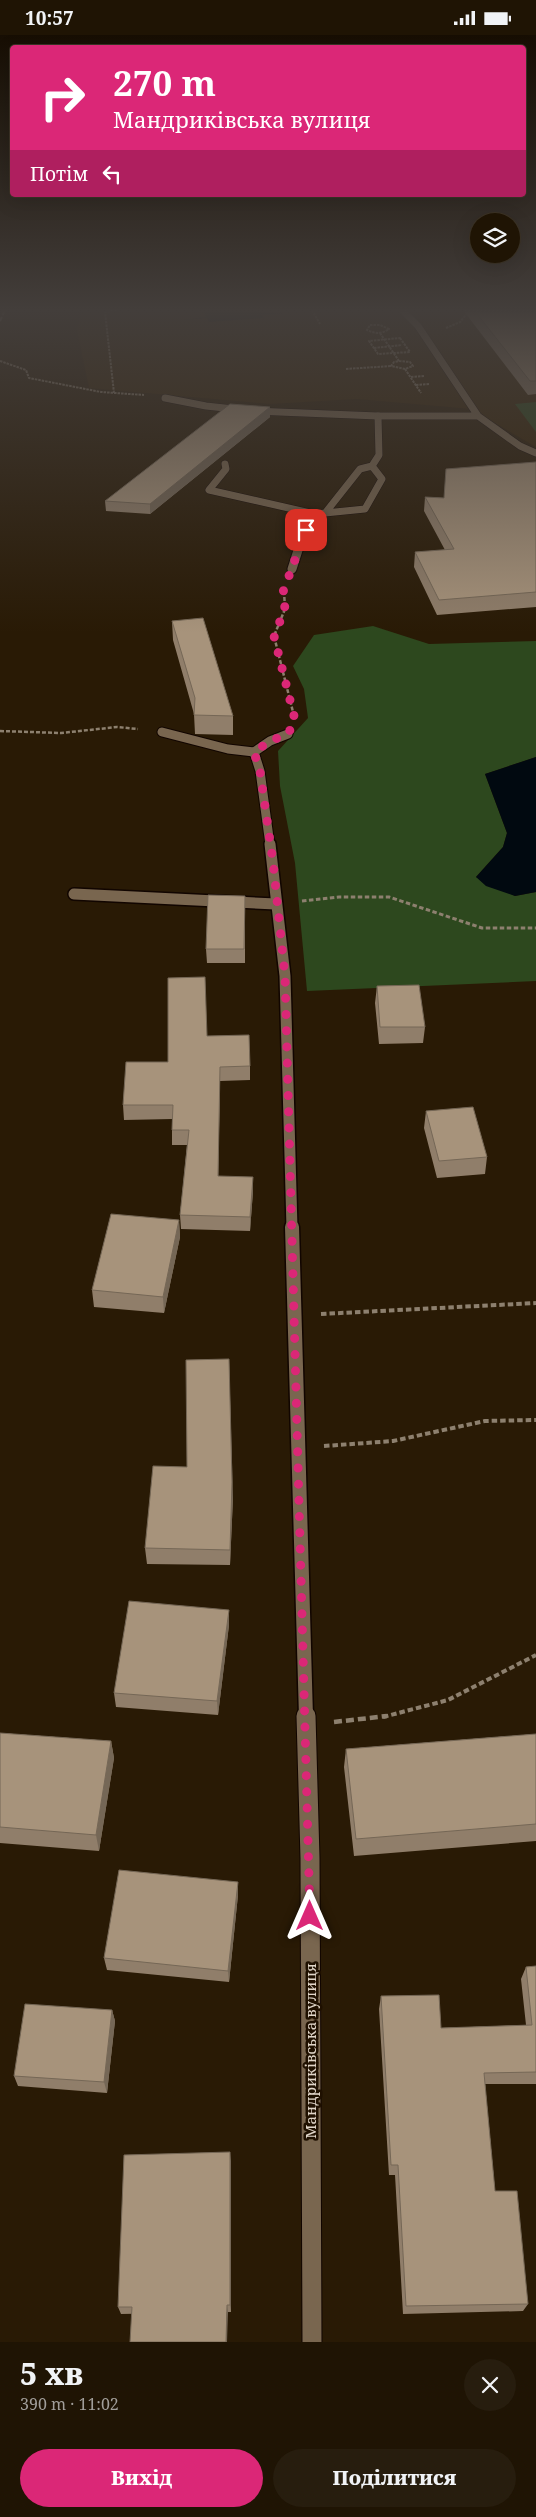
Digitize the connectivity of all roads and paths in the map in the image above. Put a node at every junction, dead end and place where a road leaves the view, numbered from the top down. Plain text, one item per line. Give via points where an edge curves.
1 (378, 418) edge
2 (480, 418) edge
3 (536, 453) edge
4 (225, 464) dead end
5 (372, 466) junction
6 (326, 512) junction
7 (316, 514) junction
8 (292, 569) joint
9 (0, 731) edge
10 (162, 732) joint
11 (288, 734) joint
12 (254, 752) junction
13 (74, 894) dead end
14 (276, 904) junction
15 (536, 928) edge
16 (536, 1303) edge
17 (295, 1315) junction
18 (536, 1420) edge
19 (298, 1448) junction
20 (536, 1655) edge
21 (306, 1723) junction
22 (312, 2342) edge

1 - 5 street via 379,455
2 - 3 street via 520,447
4 - 7 street via 226,469 209,490
5 - 6 street via 360,469
5 - 6 street via 382,479 365,509
6 - 7 street
7 - 8 street via 302,539
8 - 11 path via 283,592 285,609 274,636 295,720
9 - 10 path via 80,732 118,726
10 - 12 street via 228,749
11 - 12 street
12 - 14 street, Мандриківська вулиця via 260,771
13 - 14 street
14 - 15 path via 339,897 390,897 482,928
14 - 17 street, Мандриківська вулиця via 285,976
16 - 17 path
17 - 19 street, Мандриківська вулиця
18 - 19 path via 485,1421 393,1441
19 - 21 street, Мандриківська вулиця
20 - 21 path via 448,1700 377,1719
21 - 22 street, Мандриківська вулиця via 310,1858

